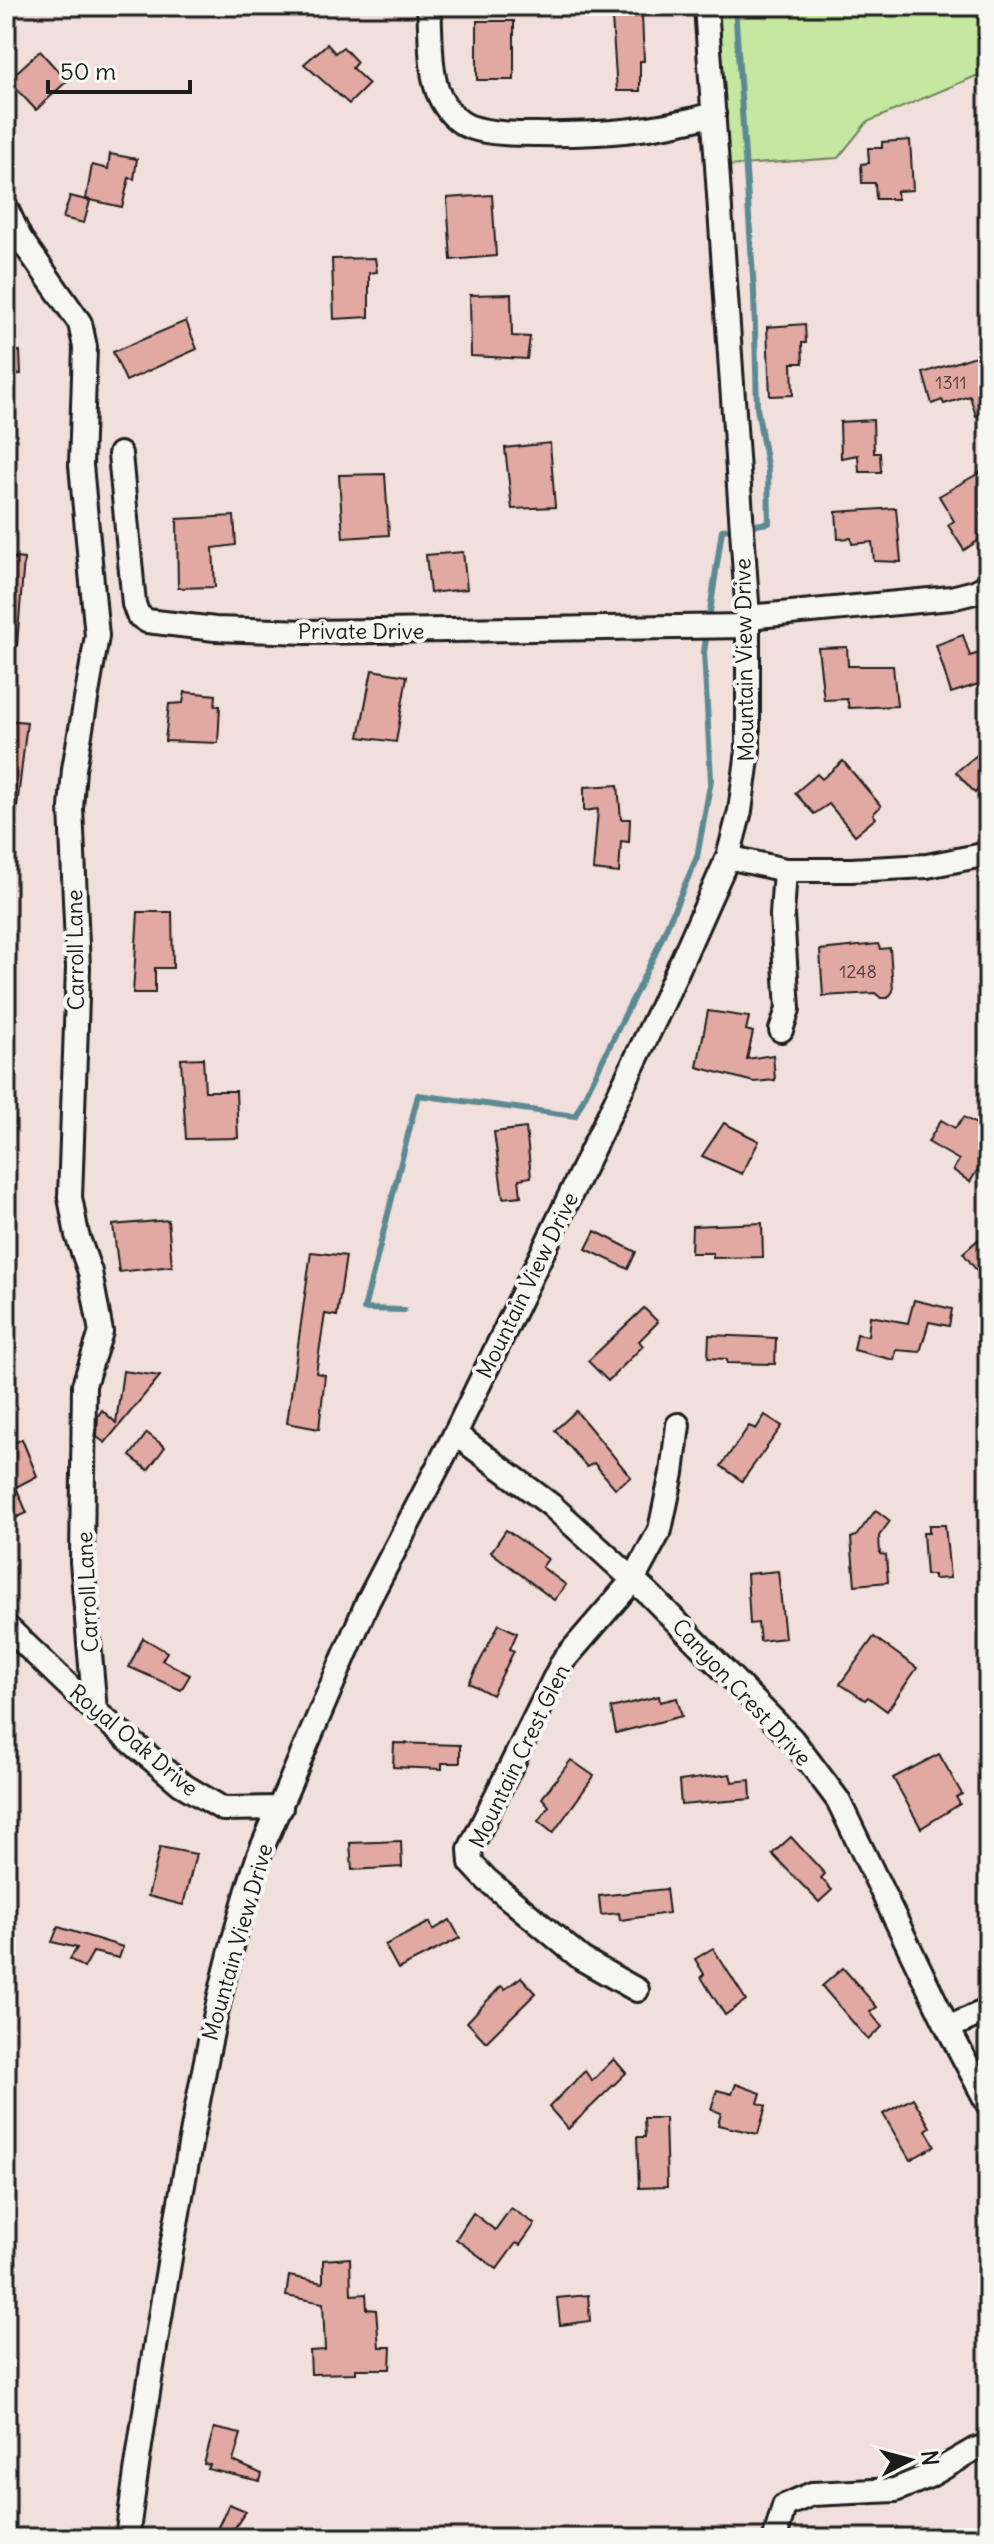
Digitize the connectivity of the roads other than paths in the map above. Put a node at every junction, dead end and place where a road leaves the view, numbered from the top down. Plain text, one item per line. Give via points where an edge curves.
1 (429, 6) edge
2 (706, 6) edge
3 (714, 114) junction
4 (6, 208) edge
5 (120, 454) dead end
6 (988, 585) edge
7 (748, 622) junction
8 (988, 854) edge
9 (728, 857) junction
10 (785, 870) junction
11 (781, 1030) dead end
12 (678, 1425) dead end
13 (455, 1434) junction
14 (633, 1580) junction
15 (6, 1626) edge
16 (95, 1711) junction
17 (281, 1808) junction
18 (637, 1990) dead end
19 (988, 2010) edge
20 (948, 2028) junction
21 (988, 2104) edge
22 (988, 2445) edge
23 (127, 2538) edge
24 (775, 2538) edge

1 - 3 street via 440,98 456,119 471,127 590,135 668,127
2 - 3 street, Mountain View Drive
3 - 7 street, Mountain View Drive
4 - 16 street, Carroll Lane via 20,238 80,323 85,347 81,465 97,636 71,808 78,968 70,1197 101,1332 84,1385 82,1562
5 - 7 street, Private Drive via 134,604 147,621 307,632
6 - 7 street, Private Drive via 951,598
7 - 9 street, Mountain View Drive via 748,751
8 - 10 street via 927,866
9 - 10 street
9 - 13 street, Mountain View Drive
10 - 11 street via 788,1009
12 - 14 street, Mountain Crest Glen via 660,1530
13 - 14 street, Canyon Crest Drive via 551,1505
13 - 17 street, Mountain View Drive via 368,1601
14 - 18 street, Mountain Crest Glen via 563,1661 470,1849 471,1863 499,1890 582,1959
14 - 20 street, Canyon Crest Drive via 792,1739 838,1800
15 - 16 street, Royal Oak Drive
16 - 17 street, Royal Oak Drive via 181,1784 223,1809
17 - 23 street, Mountain View Drive via 248,1886 206,2056 149,2371
19 - 20 street
20 - 21 street, Canyon Crest Drive
22 - 24 street via 895,2490 812,2494 784,2506

